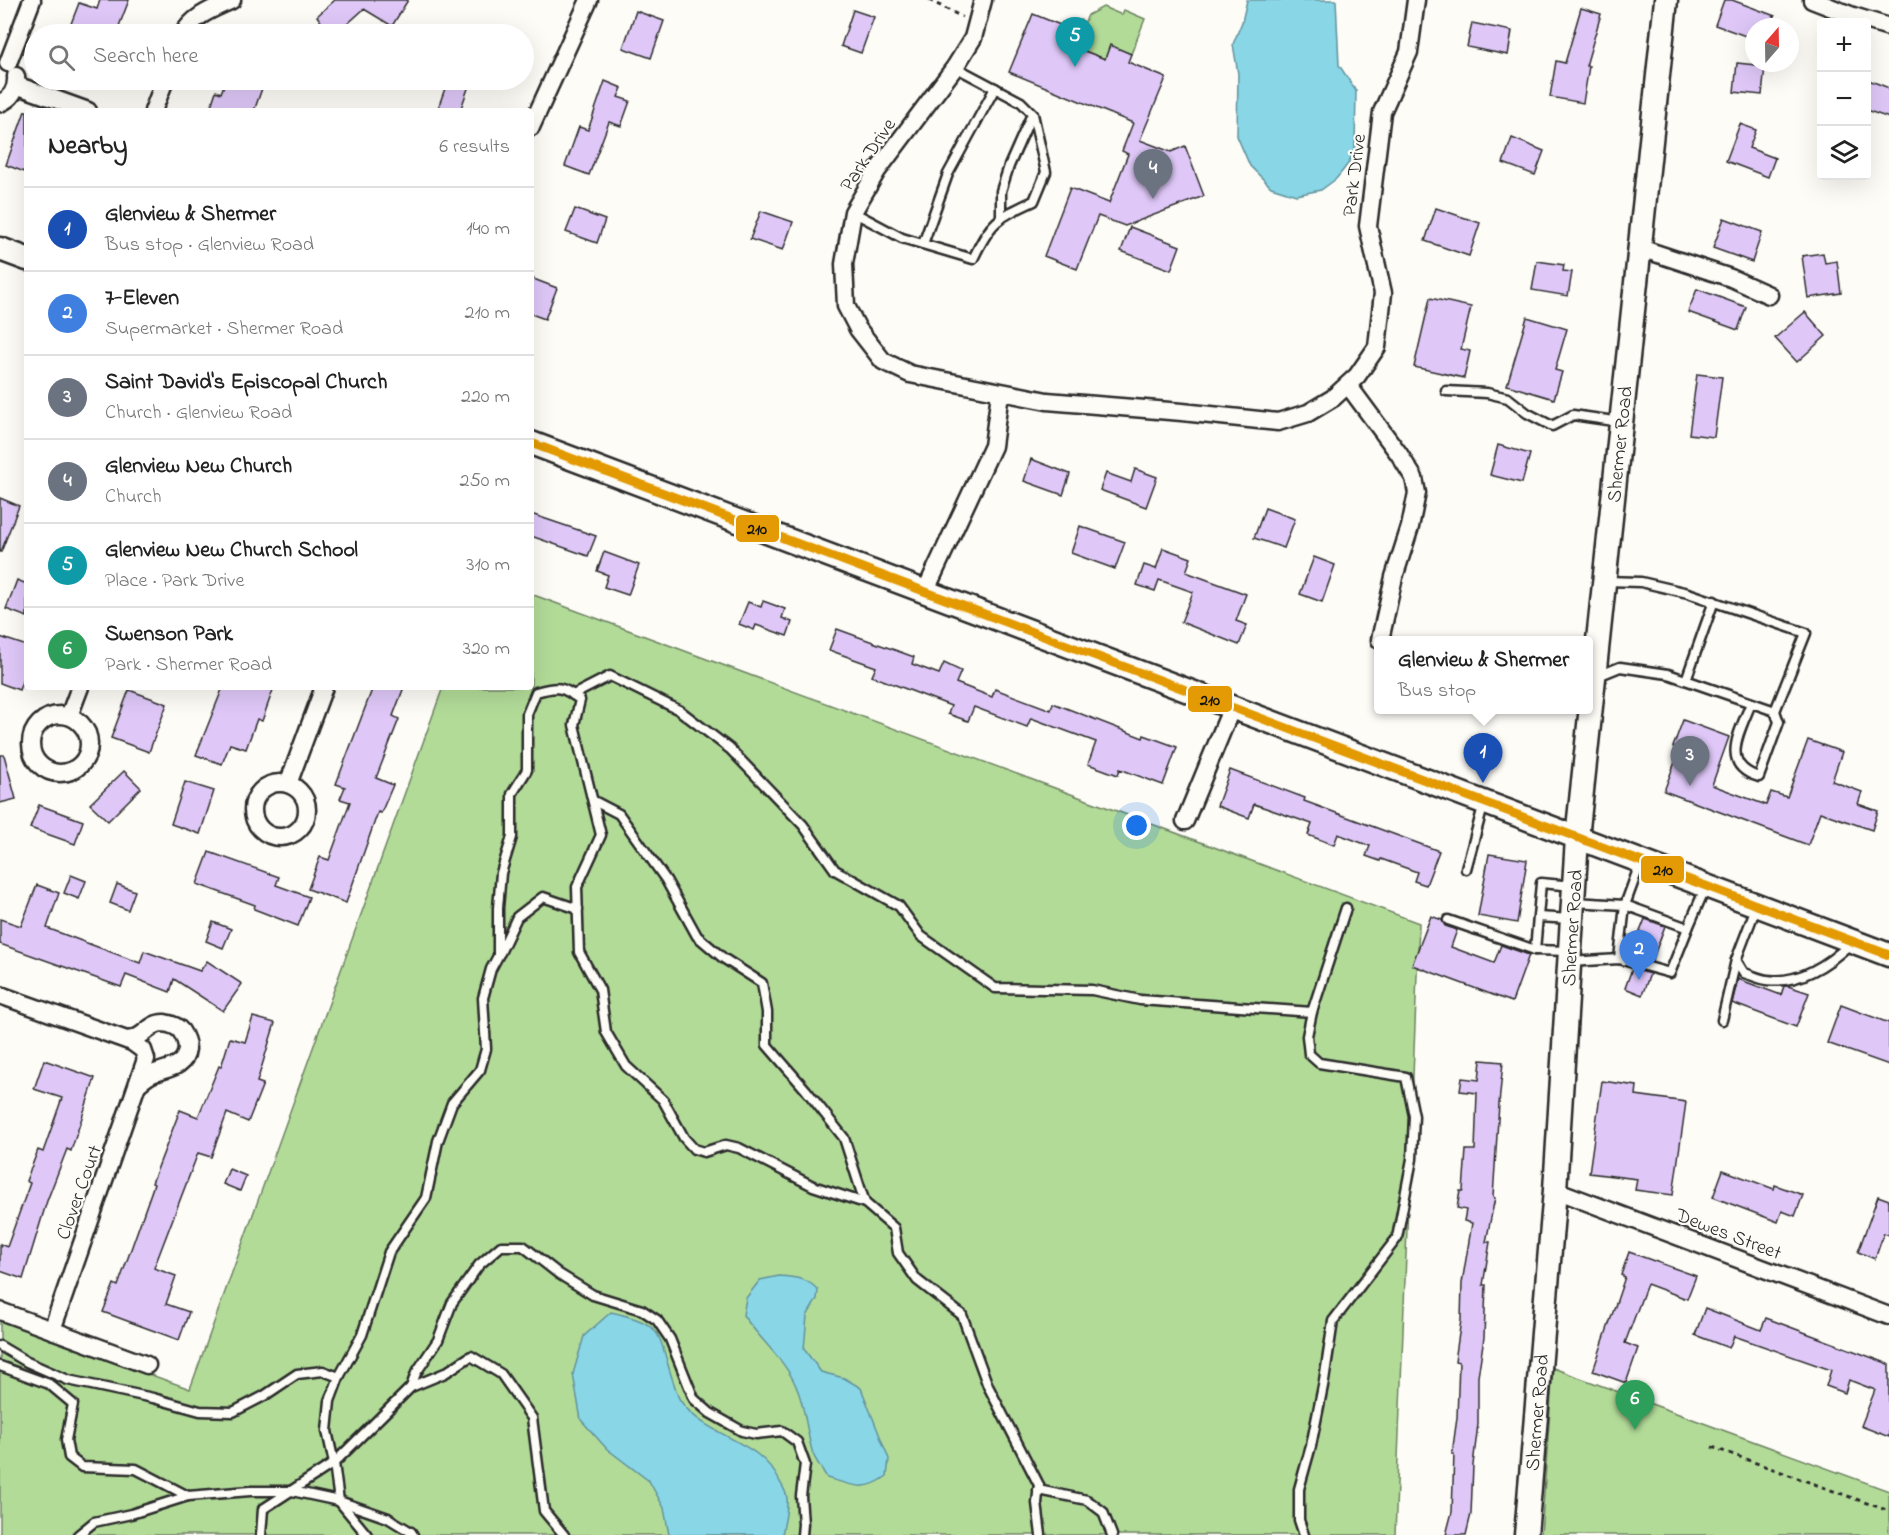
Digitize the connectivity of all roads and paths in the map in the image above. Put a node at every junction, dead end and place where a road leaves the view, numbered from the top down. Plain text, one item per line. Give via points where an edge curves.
1 (32, 0) edge
2 (232, 0) edge
3 (589, 0) edge
4 (929, 0) edge
5 (983, 0) edge
6 (1416, 0) edge
7 (1666, 0) edge
8 (1812, 0) edge
9 (960, 16) dead end
10 (190, 24) edge
11 (1889, 27) edge
12 (4, 61) edge
13 (955, 67) junction
14 (16, 85) junction
15 (24, 88) edge
16 (995, 88) junction
17 (30, 90) edge
18 (161, 90) edge
19 (0, 103) edge
20 (80, 108) edge
21 (154, 108) edge
22 (1033, 114) junction
23 (534, 120) edge
24 (853, 212) junction
25 (1001, 216) junction
26 (923, 244) junction
27 (1640, 248) junction
28 (0, 249) edge
29 (24, 258) edge
30 (1769, 295) dead end
31 (1348, 385) junction
32 (1446, 391) dead end
33 (1000, 393) junction
34 (1622, 422) junction
35 (534, 444) edge
36 (1605, 581) junction
37 (926, 592) junction
38 (1714, 601) junction
39 (1381, 636) edge
40 (1594, 677) junction
41 (1686, 680) junction
42 (1593, 686) edge
43 (79, 690) edge
44 (323, 690) edge
45 (573, 694) junction
46 (1751, 703) junction
47 (1232, 707) junction
48 (1775, 711) junction
49 (1590, 714) edge
50 (69, 716) dead end
51 (288, 784) dead end
52 (594, 801) junction
53 (1484, 802) junction
54 (1185, 821) dead end
55 (1577, 838) junction
56 (1641, 861) junction
57 (1466, 869) dead end
58 (1706, 886) junction
59 (1573, 902) junction
60 (1625, 905) junction
61 (1757, 905) junction
62 (1346, 908) dead end
63 (578, 909) junction
64 (1538, 917) junction
65 (1448, 920) dead end
66 (1688, 928) junction
67 (1852, 941) junction
68 (1535, 950) junction
69 (1889, 955) edge
70 (498, 956) junction
71 (1570, 957) junction
72 (1619, 959) junction
73 (1736, 960) junction
74 (0, 995) edge
75 (1312, 1012) junction
76 (1722, 1020) dead end
77 (127, 1040) junction
78 (141, 1076) junction
79 (1555, 1190) junction
80 (865, 1203) junction
81 (0, 1311) edge
82 (1889, 1316) edge
83 (51, 1330) junction
84 (0, 1346) edge
85 (147, 1365) dead end
86 (0, 1366) edge
87 (339, 1377) junction
88 (411, 1387) junction
89 (1712, 1447) dead end
90 (334, 1463) junction
91 (1038, 1490) junction
92 (289, 1491) junction
93 (188, 1496) junction
94 (339, 1501) junction
95 (1889, 1510) edge
96 (78, 1535) edge
97 (261, 1535) edge
98 (367, 1535) edge
99 (413, 1535) edge
100 (564, 1535) edge
101 (802, 1535) edge
102 (1041, 1535) edge
103 (1112, 1535) edge
104 (1304, 1535) edge
105 (1526, 1535) edge

1 - 12 street
2 - 10 street
3 - 23 street
4 - 9 path
5 - 13 street, Park Drive via 973,38
6 - 31 street, Park Drive via 1409,52 1382,112 1368,226 1383,293 1377,348
7 - 27 main road, Shermer Road
8 - 11 street
12 - 14 street via 16,77
13 - 16 lane
13 - 24 street, Park Drive via 877,171
14 - 15 street
14 - 19 street via 9,98
16 - 22 lane via 1021,102
16 - 26 lane via 948,174
17 - 20 street
18 - 21 street
22 - 25 lane via 1001,191
22 - 25 lane via 1046,172 1034,201
24 - 26 lane via 902,238
24 - 33 street, Park Drive via 844,264 846,306 883,361 910,374
25 - 26 lane via 984,235 973,259
27 - 30 street
27 - 34 main road, Shermer Road
28 - 29 main road
31 - 33 street, Park Drive via 1308,412 1278,422 1047,401
31 - 39 street via 1399,454 1414,478 1417,493
32 - 34 lane via 1508,398 1552,426 1573,415
33 - 37 street via 993,446
34 - 36 main road, Shermer Road
35 - 37 main road
36 - 38 lane via 1641,582
36 - 40 main road, Shermer Road
37 - 47 main road
38 - 41 lane
38 - 48 lane via 1806,633
40 - 41 lane via 1620,667
40 - 42 main road, Shermer Road
41 - 46 lane
43 - 50 street
44 - 51 street
45 - 52 lane via 580,700 574,725
45 - 70 lane via 552,687 536,692 527,714 528,770 512,794 512,837 501,873
45 - 75 lane via 610,676 679,710 730,748 803,825 835,870 899,906 921,936 995,988 1092,990 1140,1000
46 - 48 lane
46 - 48 lane via 1734,749 1737,762 1746,773 1759,777 1779,722
47 - 53 main road
47 - 54 street
49 - 55 main road, Shermer Road
52 - 63 lane via 602,835 577,887
52 - 80 lane via 619,814 666,880 697,936 762,984 766,1045 844,1138
53 - 55 main road
53 - 57 lane
55 - 56 main road
55 - 59 main road, Shermer Road
56 - 58 main road
56 - 60 lane
58 - 61 main road
58 - 66 lane
59 - 60 lane
59 - 64 lane
59 - 64 lane via 1541,883
59 - 71 main road, Shermer Road
60 - 66 lane
60 - 72 lane
61 - 67 main road
61 - 73 lane
62 - 75 lane
63 - 70 lane via 543,897 517,917
63 - 80 lane via 579,952 600,990 606,1032 626,1066 663,1100 694,1149 705,1152 726,1145 739,1148 813,1186
64 - 68 lane
65 - 68 lane
66 - 72 lane via 1670,973
67 - 69 main road
67 - 73 lane via 1836,957 1791,979 1768,980 1744,973
68 - 71 lane
70 - 87 lane via 483,998 486,1049 480,1070 452,1103 438,1141 426,1198 389,1252 362,1335
71 - 72 lane
71 - 79 main road, Shermer Road
73 - 76 lane
74 - 77 street
75 - 104 lane via 1309,1054 1319,1063 1406,1077 1414,1116 1412,1160 1397,1238 1333,1321 1311,1446 1299,1489 1299,1520
77 - 78 street via 143,1050 146,1059
77 - 78 street via 139,1039 162,1023 177,1027 186,1039 182,1061 169,1069
78 - 83 street, Clover Court
79 - 82 street, Dewes Street
79 - 105 main road, Shermer Road
80 - 91 lane via 894,1228 898,1253 917,1280 962,1315 988,1386 1030,1466
81 - 83 street
83 - 85 street
84 - 87 lane via 68,1380 200,1411 233,1412 297,1374 323,1371
86 - 93 lane via 49,1384 73,1404 66,1440 69,1457 82,1467 136,1469
87 - 90 lane via 330,1401 327,1431
88 - 90 lane
88 - 100 lane via 445,1373 471,1356 501,1374 532,1418 544,1511
88 - 101 lane via 438,1340 452,1303 479,1265 501,1246 523,1246 593,1295 642,1310 657,1320 670,1339 694,1399 710,1413 742,1431 782,1431 797,1442 805,1464
89 - 95 path
90 - 92 lane
90 - 94 lane
91 - 102 lane
91 - 103 lane via 1087,1500 1103,1512
92 - 93 lane
92 - 94 lane
92 - 97 lane via 263,1509
93 - 96 lane via 94,1522
94 - 98 lane
94 - 99 lane via 388,1518

